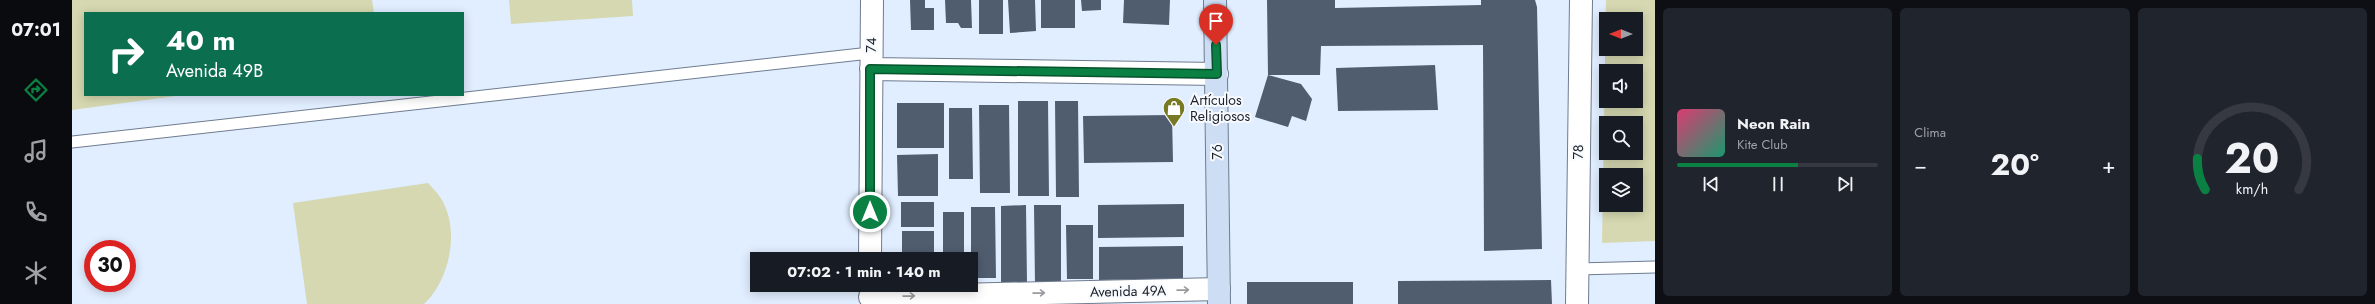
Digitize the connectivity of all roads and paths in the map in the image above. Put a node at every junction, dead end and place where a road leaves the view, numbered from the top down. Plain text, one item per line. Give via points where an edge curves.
1 (872, 0) edge
2 (1215, 0) edge
3 (1581, 0) edge
4 (870, 61) junction
5 (1217, 74) junction
6 (72, 142) edge
7 (870, 252) edge
8 (1655, 267) edge
9 (1577, 269) junction
10 (870, 295) edge
11 (1219, 297) edge
12 (1577, 304) edge

1 - 4 street, 74
2 - 5 street, 76
3 - 9 street, 78
4 - 5 street
4 - 6 lane
4 - 7 street, 74
5 - 11 street, 76
8 - 9 lane
9 - 12 street, 78
10 -> 11 street, Avenida 49A

